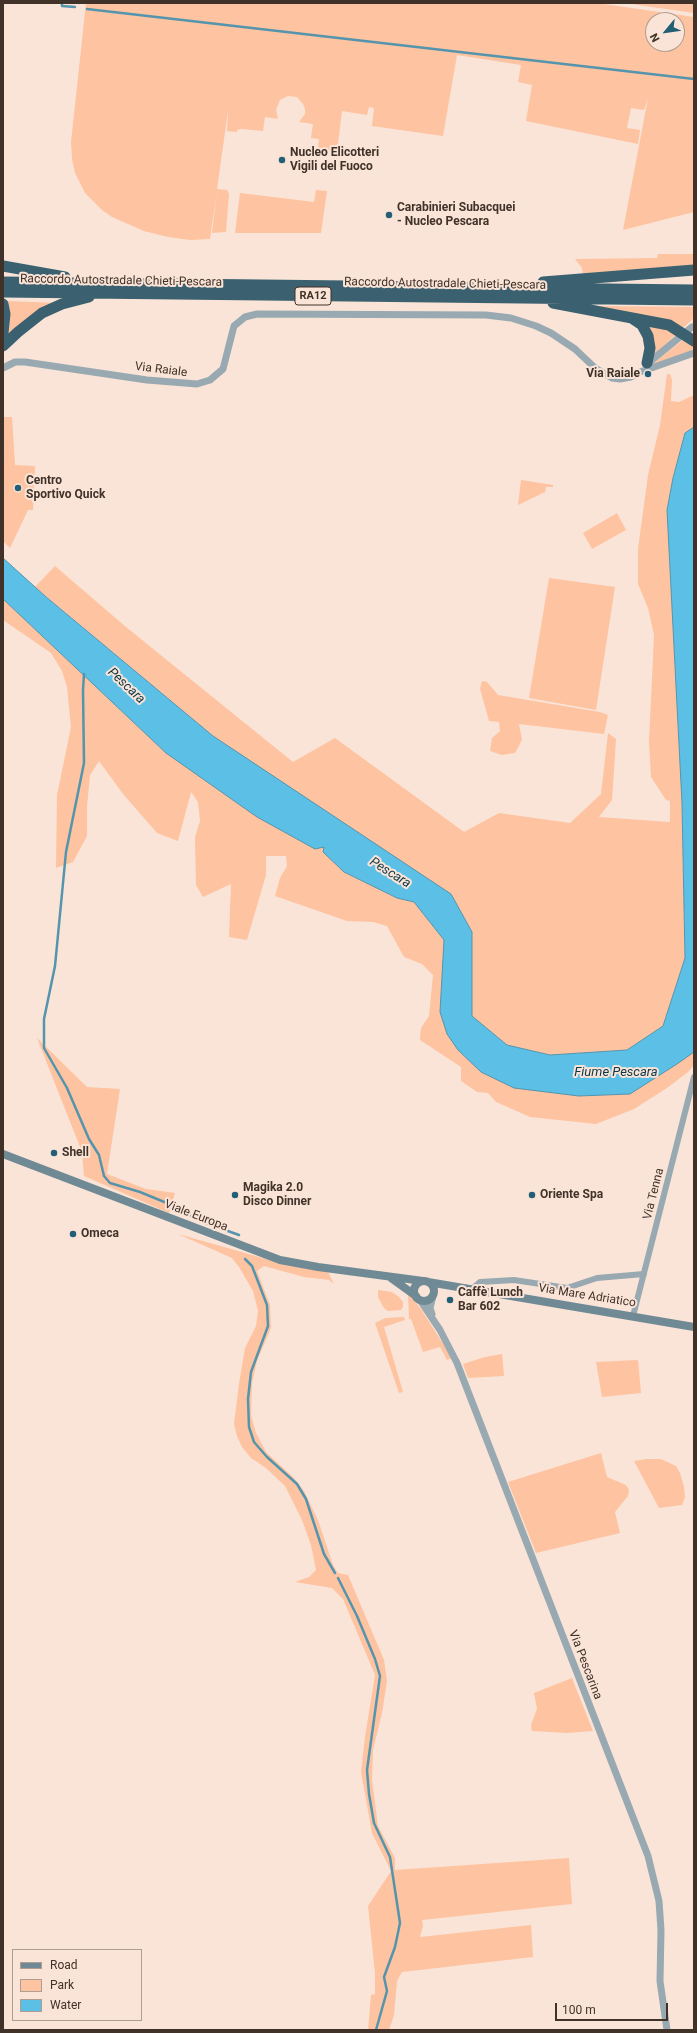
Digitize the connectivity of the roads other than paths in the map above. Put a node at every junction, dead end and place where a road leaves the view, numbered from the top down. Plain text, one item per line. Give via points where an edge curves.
1 (3, 266) edge
2 (694, 270) edge
3 (3, 282) edge
4 (80, 283) junction
5 (474, 288) junction
6 (694, 290) edge
7 (3, 292) edge
8 (97, 293) junction
9 (546, 298) junction
10 (694, 300) edge
11 (3, 304) edge
12 (631, 318) junction
13 (690, 328) edge
14 (3, 333) edge
15 (694, 341) edge
16 (3, 346) edge
17 (694, 353) edge
18 (3, 368) edge
19 (644, 368) junction
20 (694, 1077) edge
21 (3, 1154) edge
22 (644, 1274) junction
23 (387, 1276) junction
24 (426, 1281) junction
25 (453, 1286) junction
26 (472, 1289) junction
27 (433, 1295) junction
28 (418, 1298) junction
29 (633, 1316) junction
30 (434, 1320) junction
31 (694, 1327) edge
32 (667, 2030) edge

1 - 4 highway via 65,277
2 - 5 highway via 548,282 490,282
3 - 4 highway, Raccordo Autostradale Chieti-Pescara / RA12
4 - 5 highway, Raccordo Autostradale Chieti-Pescara / RA12
5 - 6 highway, Raccordo Autostradale Chieti-Pescara / RA12
7 - 8 highway, Raccordo Autostradale Chieti-Pescara / RA12
8 - 9 highway, Raccordo Autostradale Chieti-Pescara / RA12
8 - 16 highway via 87,299 62,304 46,311
9 - 10 highway, Raccordo Autostradale Chieti-Pescara / RA12
9 - 12 highway via 556,305
11 - 14 highway via 6,314
12 - 13 highway
12 - 19 highway via 642,325 648,336 650,348
13 - 15 highway
13 - 19 street, Via Raiale
17 - 19 street, Via Raiale
18 - 19 street, Via Raiale via 15,362 26,362 147,380 197,384 210,380 222,369 231,332 238,321 257,314 511,318 551,333 595,368 612,378 627,379
20 - 22 street, Via Tenna
21 - 23 main road, Viale Europa via 280,1260
22 - 26 street via 596,1278 567,1288 514,1280 480,1282
22 - 29 street, Via Tenna
23 - 24 main road, Viale Europa
23 - 28 main road, Viale Europa via 402,1284
24 - 25 main road, Via Mare Adriatico
24 - 27 main road via 434,1287
24 - 28 main road via 418,1283 415,1287
25 - 26 main road, Via Mare Adriatico
25 - 27 main road via 441,1289
26 - 29 main road, Via Mare Adriatico
27 - 28 main road via 427,1300
27 - 30 street, Via Pescarina via 430,1308
28 - 30 street, Via Pescarina
29 - 31 main road, Via Mare Adriatico
30 - 32 street, Via Pescarina via 457,1363 648,1856 659,1901 661,1989

